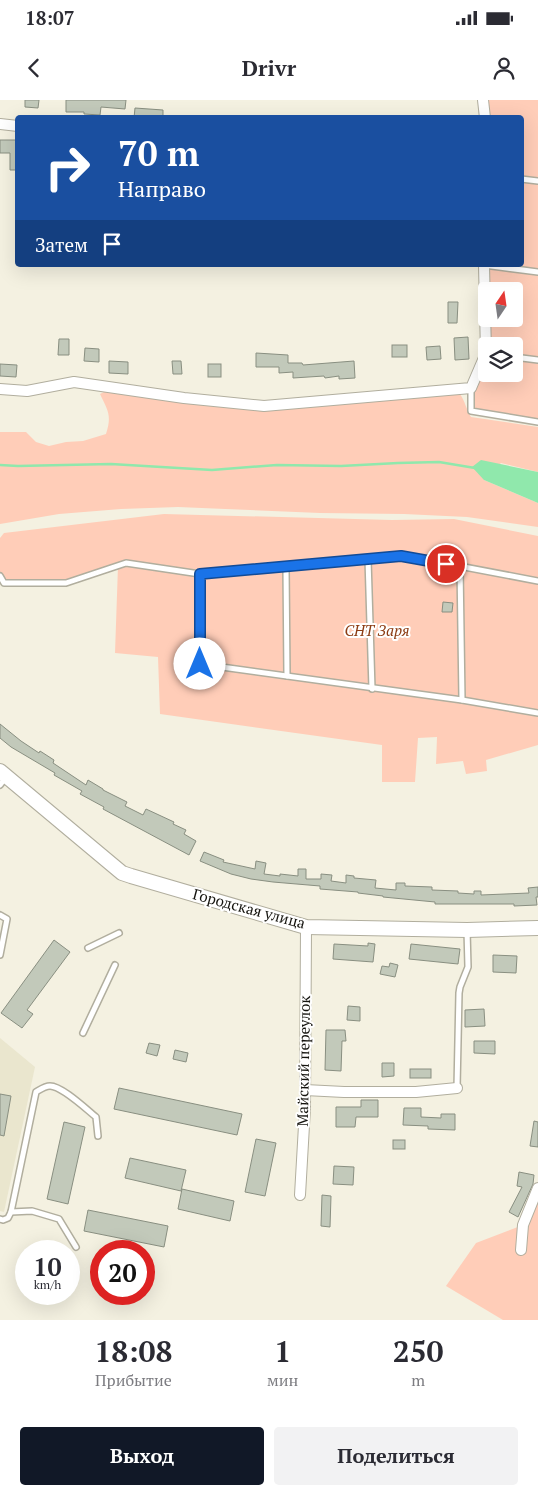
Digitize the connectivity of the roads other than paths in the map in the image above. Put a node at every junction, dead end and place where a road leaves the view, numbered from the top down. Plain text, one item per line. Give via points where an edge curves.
1 (483, 100) edge
2 (485, 115) edge
3 (0, 124) edge
4 (15, 126) edge
5 (524, 179) edge
6 (538, 181) edge
7 (484, 267) edge
8 (499, 267) edge
9 (538, 272) edge
10 (486, 337) edge
11 (523, 358) edge
12 (538, 360) edge
13 (478, 372) edge
14 (471, 388) junction
15 (0, 389) edge
16 (538, 422) edge
17 (368, 559) junction
18 (460, 566) junction
19 (286, 567) junction
20 (200, 574) junction
21 (0, 576) edge
22 (538, 581) edge
23 (287, 676) junction
24 (372, 689) junction
25 (462, 700) junction
26 (538, 713) edge
27 (2, 778) edge
28 (0, 914) edge
29 (306, 927) junction
30 (538, 928) edge
31 (467, 930) junction
32 (119, 933) dead end
33 (88, 948) dead end
34 (0, 955) edge
35 (115, 965) dead end
36 (83, 1033) dead end
37 (457, 1088) joint
38 (305, 1090) junction
39 (98, 1136) dead end
40 (538, 1188) edge
41 (300, 1195) dead end
42 (11, 1212) junction
43 (0, 1219) edge
44 (72, 1240) edge
45 (521, 1250) dead end

1 - 2 street
3 - 4 street
5 - 6 lane
7 - 10 street
8 - 9 lane
11 - 12 lane
13 - 14 street
14 - 15 street via 264,406 74,382 27,391
14 - 16 lane via 471,411
17 - 18 lane via 401,556
17 - 19 lane
17 - 24 lane
18 - 22 lane
18 - 25 lane
19 - 20 lane
19 - 23 lane
20 - 21 lane via 126,563 66,583 4,583
20 - 23 lane via 200,664
23 - 24 lane
24 - 25 lane
25 - 26 lane
27 - 29 street, Городская улица via 122,873
28 - 34 lane via 7,919
29 - 31 street, Городская улица
29 - 38 street, Майский переулок
30 - 31 street, Городская улица
31 - 37 lane via 468,967 459,993
32 - 33 lane
35 - 36 lane
37 - 38 street via 416,1092
38 - 41 street, Майский переулок
39 - 42 lane via 96,1117 62,1090 52,1085 36,1092
40 - 45 street via 523,1225
42 - 43 lane via 8,1218
42 - 44 lane via 32,1211 59,1219

